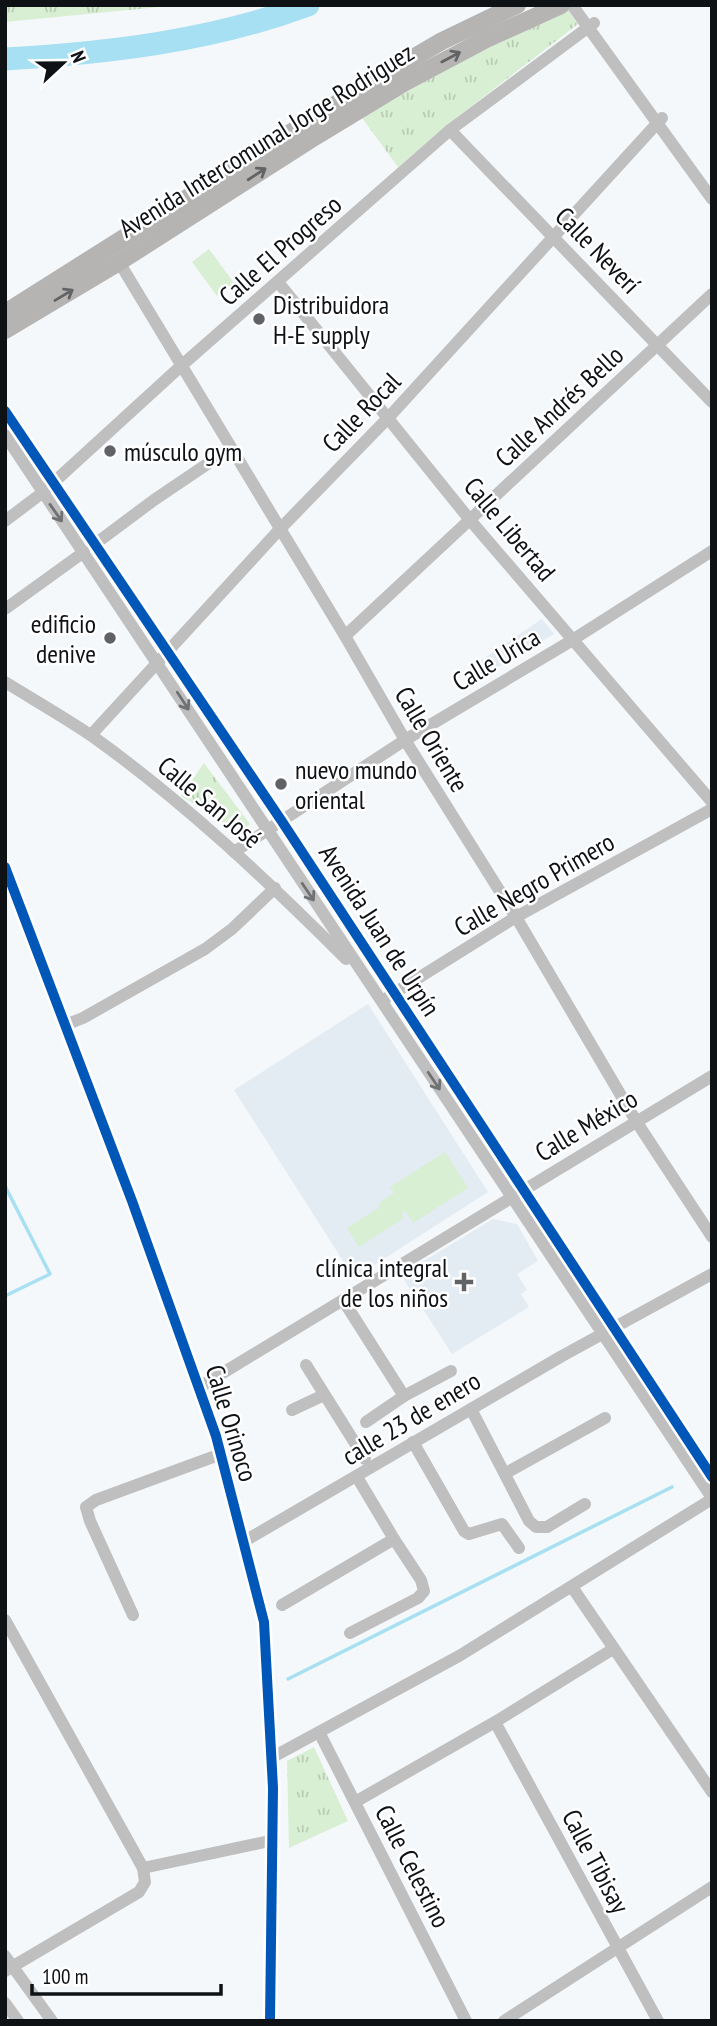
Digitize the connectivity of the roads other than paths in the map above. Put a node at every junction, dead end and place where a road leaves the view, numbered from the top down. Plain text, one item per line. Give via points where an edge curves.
1 (517, 5) edge
2 (561, 5) edge
3 (572, 5) edge
4 (581, 5) edge
5 (591, 25) junction
6 (660, 120) junction
7 (450, 130) junction
8 (712, 186) edge
9 (712, 200) edge
10 (554, 237) junction
11 (119, 262) junction
12 (278, 282) junction
13 (712, 294) edge
14 (14, 311) edge
15 (5, 330) edge
16 (657, 345) junction
17 (5, 346) edge
18 (181, 366) junction
19 (712, 402) edge
20 (5, 411) edge
21 (389, 417) junction
22 (5, 435) edge
23 (231, 448) junction
24 (52, 483) junction
25 (42, 493) junction
26 (470, 520) junction
27 (5, 521) edge
28 (279, 530) junction
29 (95, 544) junction
30 (712, 551) edge
31 (84, 552) junction
32 (5, 609) edge
33 (345, 636) junction
34 (573, 639) junction
35 (167, 651) junction
36 (157, 662) junction
37 (5, 682) edge
38 (91, 735) junction
39 (405, 740) junction
40 (712, 802) edge
41 (712, 809) edge
42 (281, 820) junction
43 (267, 829) junction
44 (234, 852) junction
45 (5, 867) edge
46 (275, 888) junction
47 (516, 917) junction
48 (366, 979) junction
49 (394, 993) junction
50 (381, 1002) junction
51 (65, 1025) junction
52 (712, 1076) edge
53 (636, 1121) junction
54 (517, 1194) junction
55 (712, 1237) edge
56 (712, 1274) edge
57 (344, 1300) junction
58 (614, 1327) junction
59 (602, 1334) junction
60 (306, 1365) dead end
61 (451, 1371) dead end
62 (198, 1388) junction
63 (324, 1395) junction
64 (404, 1396) junction
65 (471, 1409) junction
66 (292, 1410) dead end
67 (605, 1418) dead end
68 (366, 1422) dead end
69 (413, 1442) junction
70 (220, 1454) junction
71 (365, 1459) dead end
72 (506, 1473) junction
73 (357, 1477) junction
74 (712, 1477) edge
75 (712, 1499) edge
76 (585, 1504) dead end
77 (394, 1539) junction
78 (243, 1542) junction
79 (519, 1548) dead end
80 (572, 1587) junction
81 (282, 1605) dead end
82 (133, 1615) dead end
83 (5, 1620) edge
84 (350, 1633) dead end
85 (613, 1650) junction
86 (495, 1722) junction
87 (319, 1732) junction
88 (271, 1758) junction
89 (712, 1792) edge
90 (355, 1802) junction
91 (274, 1840) junction
92 (143, 1868) junction
93 (712, 1887) edge
94 (617, 1948) junction
95 (8, 1964) edge
96 (5, 2003) edge
97 (18, 2021) edge
98 (52, 2021) edge
99 (270, 2021) edge
100 (466, 2021) edge
101 (504, 2021) edge
102 (658, 2021) edge

1 - 14 main road, Avenida Intercomunal Jorge Rodriguez via 442,41 360,89
11 -> 2 main road, Avenida Intercomunal Jorge Rodriguez via 405,82
3 - 5 street
4 - 5 street
5 - 6 street
5 - 7 street, Calle El Progreso
6 - 8 street
6 - 9 street
6 - 10 street, Calle Rocal
7 - 10 street, Calle Neverí
7 - 12 street, Calle El Progreso
10 - 16 street, Calle Neverí
10 - 21 street, Calle Rocal
14 -> 11 main road, Avenida Intercomunal Jorge Rodriguez
11 - 18 street, Calle Oriente
12 - 18 street, Calle El Progreso
12 - 21 street, Calle Libertad
13 - 16 street, Calle Andrés Bello
14 - 15 main road, Avenida Intercomunal Jorge Rodriguez
14 - 17 main road
16 - 19 street, Calle Neverí
16 - 26 street, Calle Andrés Bello
18 - 23 street, Calle Oriente
18 - 24 street, Calle El Progreso
20 - 24 street, Avenida Juan de Urpín
21 - 26 street, Calle Libertad
21 - 28 street, Calle Rocal
22 - 25 street, Avenida Juan de Urpín
23 - 28 street, Calle Oriente
23 - 29 street
24 - 25 street, Calle El Progreso
24 - 29 street, Avenida Juan de Urpín
25 - 27 street, Calle El Progreso
25 -> 31 street, Avenida Juan de Urpín
26 - 33 street, Calle Andrés Bello
26 - 34 street, Calle Libertad
28 - 33 street, Calle Oriente
28 - 35 street, Calle Rocal
29 - 35 street, Avenida Juan de Urpín
30 - 34 street, Calle Urica
31 - 32 street
31 - 36 street, Avenida Juan de Urpín
33 - 39 street, Calle Oriente
34 - 39 street, Calle Urica
34 - 40 street, Calle Libertad
35 - 36 street, Calle Rocal
35 - 42 street, Avenida Juan de Urpín
36 - 38 street, Calle Rocal
36 -> 43 street, Avenida Juan de Urpín
37 - 38 street, Calle San José
38 - 44 street, Calle San José
39 - 42 street, Calle Urica
39 - 47 street, Calle Oriente
41 - 47 street, Calle Negro Primero
42 - 43 street, Calle Urica
42 - 49 street, Avenida Juan de Urpín
43 - 44 street, Calle Urica
43 -> 48 street, Avenida Juan de Urpín
44 - 46 street, Calle San José
45 - 51 street, Calle Orinoco
46 - 48 street, Calle San José
46 - 51 street via 205,949
47 - 49 street, Calle Negro Primero
47 - 53 street, Calle Oriente
48 - 50 street, Avenida Juan de Urpín
49 - 50 street, Calle Negro Primero
49 - 54 street, Avenida Juan de Urpín
50 -> 54 street, Avenida Juan de Urpín
51 - 62 street, Calle Orinoco
52 - 53 street, Calle México
53 - 54 street, Calle México
53 - 55 street, Calle Oriente
54 - 57 street, Calle México
54 - 58 street, Avenida Juan de Urpín
54 - 59 street, Avenida Juan de Urpín
56 - 58 street
57 - 62 street, Calle México
57 - 64 street
58 - 59 street
58 - 74 street, Avenida Juan de Urpín
59 - 65 street, calle 23 de enero
59 - 75 street, Avenida Juan de Urpín
60 - 63 street
61 - 64 street
62 - 70 street, Calle Orinoco
63 - 66 street
63 - 71 street
64 - 68 street
65 - 69 street, calle 23 de enero
65 - 72 street
67 - 72 street
69 - 73 street, calle 23 de enero
69 - 79 street via 464,1531 469,1534 502,1524
70 - 78 street, Calle Orinoco
70 - 82 street via 86,1507
72 - 76 street via 536,1527 547,1527
73 - 77 street
73 - 78 street, calle 23 de enero
75 - 80 street
77 - 81 street
77 - 84 street via 424,1591
78 - 88 street, Calle Orinoco via 264,1622
80 - 85 street
80 - 87 street via 459,1656
83 - 92 street
85 - 86 street
85 - 89 street
86 - 90 street
86 - 94 street, Calle Tibisay
87 - 88 street
87 - 90 street, Calle Celestino
88 - 91 street, Calle Orinoco
90 - 100 street, Calle Celestino
91 - 92 street
91 - 99 street, Calle Orinoco
92 - 95 street via 145,1882 139,1892
93 - 94 street
94 - 101 street
94 - 102 street, Calle Tibisay
95 - 98 street
96 - 97 street

